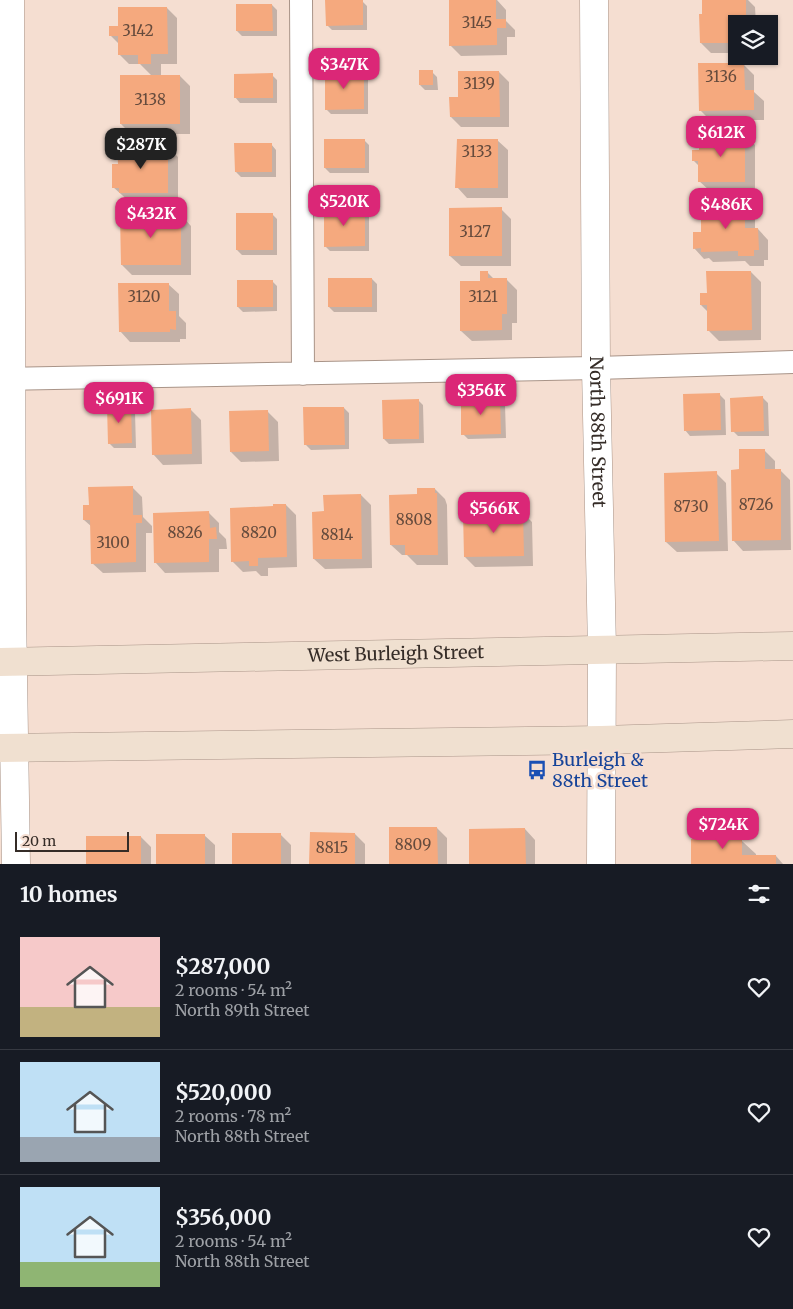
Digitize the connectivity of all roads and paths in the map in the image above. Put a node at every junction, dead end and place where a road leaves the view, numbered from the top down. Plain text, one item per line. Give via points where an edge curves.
1 (10, 0) edge
2 (301, 0) edge
3 (594, 0) edge
4 (793, 362) edge
5 (596, 368) junction
6 (303, 374) junction
7 (6, 379) edge
8 (793, 646) edge
9 (602, 649) junction
10 (6, 662) edge
11 (793, 734) edge
12 (601, 740) junction
13 (8, 748) edge
14 (16, 864) edge
15 (601, 864) edge

1 - 7 street
2 - 6 lane
3 - 5 street, North 88th Street
4 - 5 lane
5 - 6 lane
5 - 9 street, North 88th Street
6 - 7 lane
7 - 10 street
8 - 9 main road, West Burleigh Street
9 - 10 main road, West Burleigh Street
9 - 12 street, North 88th Street
10 - 13 street
11 - 12 main road
12 - 13 main road
12 - 15 street, North 88th Street
13 - 14 street

